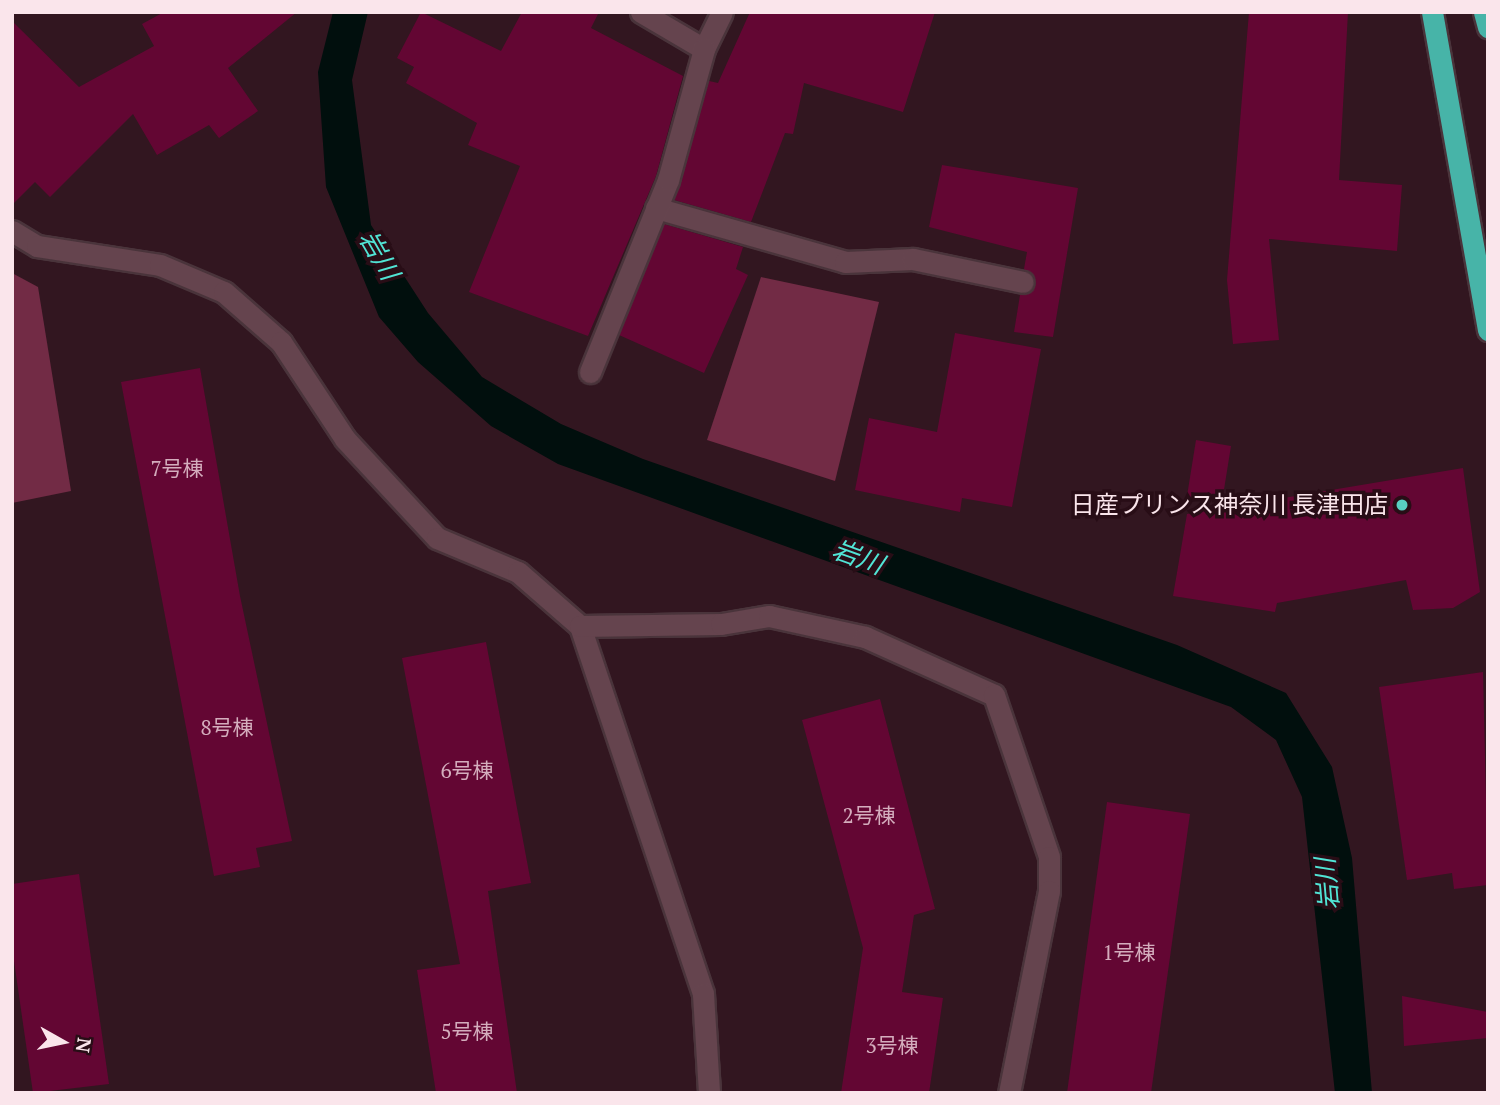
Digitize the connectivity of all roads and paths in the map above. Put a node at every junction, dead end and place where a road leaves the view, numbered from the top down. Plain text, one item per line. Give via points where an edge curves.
1 (641, 12) edge
2 (722, 12) edge
3 (1432, 12) edge
4 (1485, 12) edge
5 (1488, 27) edge
6 (704, 49) junction
7 (656, 208) junction
8 (12, 231) edge
9 (1023, 282) dead end
10 (1488, 330) edge
11 (590, 372) dead end
12 (580, 626) junction
13 (709, 1093) edge
14 (1009, 1093) edge

1 - 6 street
2 - 6 street
3 - 10 highway
4 - 5 highway
6 - 7 street
7 - 9 street via 845,262 913,259
7 - 11 street
8 - 12 street via 37,246 160,265 224,292 281,342 345,439 437,538 518,572
12 - 13 street via 703,994
12 - 14 street via 720,624 769,616 865,637 993,695 1049,857 1049,891

